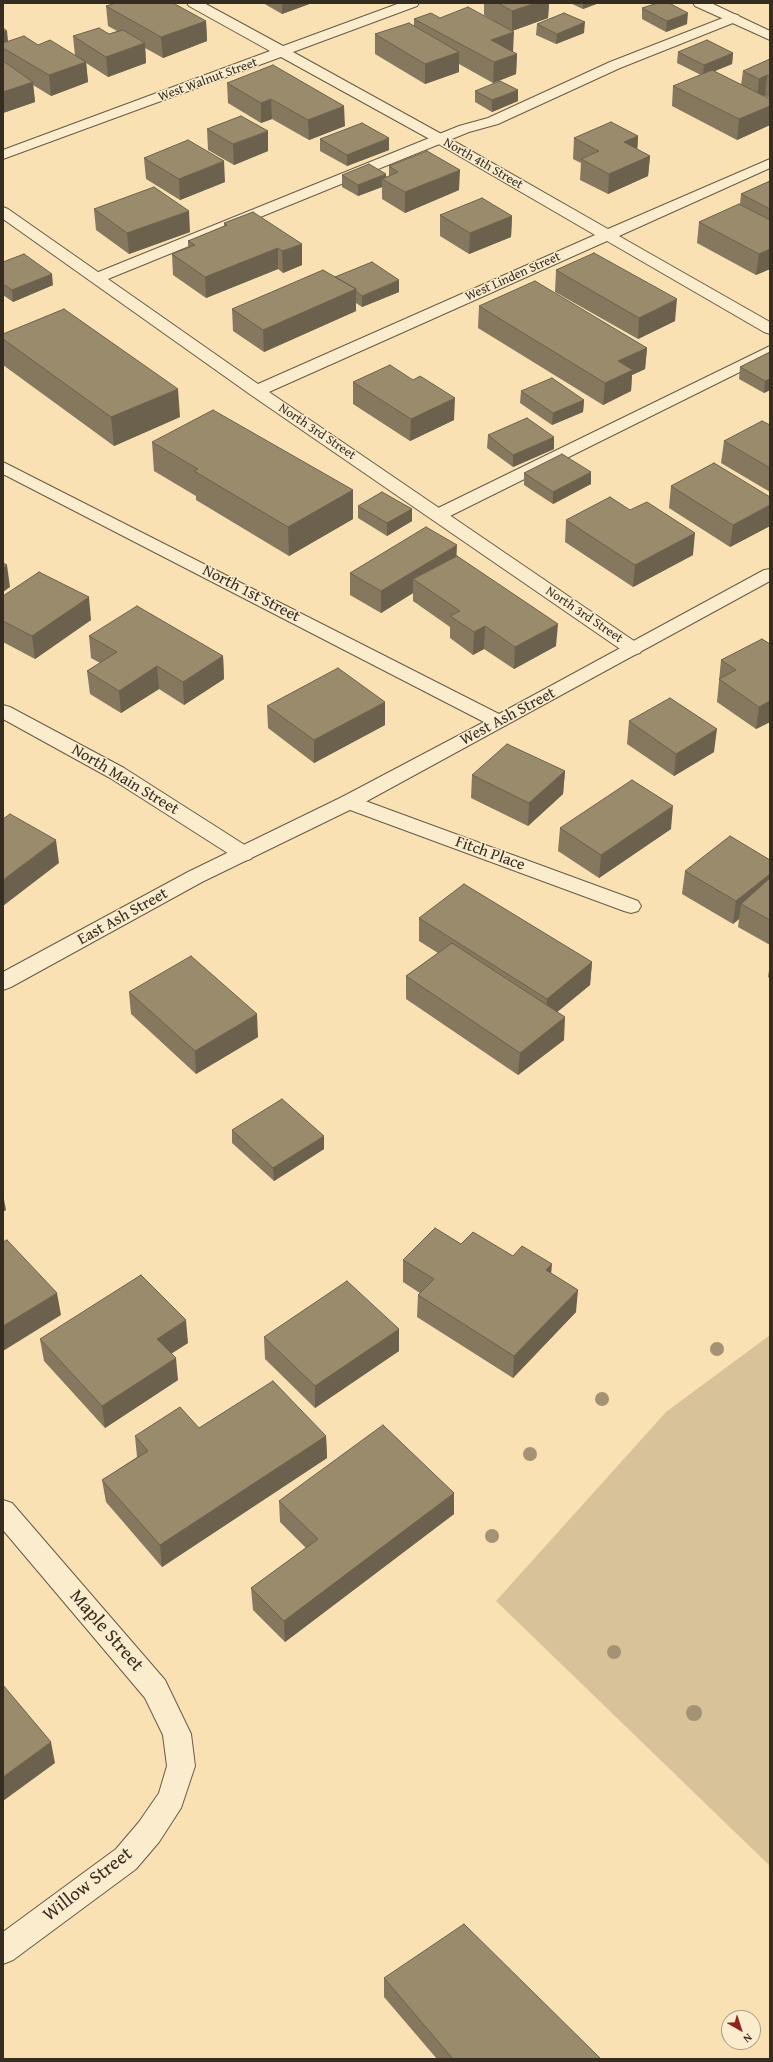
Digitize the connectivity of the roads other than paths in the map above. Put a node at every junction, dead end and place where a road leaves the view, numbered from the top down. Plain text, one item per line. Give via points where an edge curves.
1 (194, 3) edge
2 (412, 3) edge
3 (700, 3) edge
4 (733, 18) junction
5 (767, 32) edge
6 (284, 52) junction
7 (440, 140) junction
8 (3, 154) edge
9 (770, 163) edge
10 (3, 212) edge
11 (606, 236) junction
12 (97, 278) junction
13 (770, 329) edge
14 (770, 351) edge
15 (257, 391) junction
16 (3, 467) edge
17 (438, 515) junction
18 (770, 574) edge
19 (634, 649) junction
20 (3, 711) edge
21 (499, 722) junction
22 (349, 802) junction
23 (244, 854) junction
24 (631, 906) dead end
25 (3, 982) edge
26 (3, 1511) edge
27 (181, 1766) joint
28 (3, 1950) edge

1 - 6 street, North 4th Street
2 - 6 street, West Walnut Street
3 - 4 street
4 - 5 street
4 - 7 street via 616,65 493,121 464,129
6 - 7 street, North 4th Street
6 - 8 street, West Walnut Street
7 - 11 street, North 4th Street
7 - 12 street
9 - 11 street, West Linden Street
10 - 12 street, North 3rd Street
11 - 13 street, North 4th Street
11 - 15 street, West Linden Street
12 - 15 street, North 3rd Street
14 - 17 street
15 - 17 street, North 3rd Street
16 - 21 street, North 1st Street
17 - 19 street, North 3rd Street
18 - 19 street, West Ash Street
19 - 21 street, West Ash Street
20 - 23 street, North Main Street via 117,773
21 - 22 street, West Ash Street
22 - 23 street, West Ash Street
22 - 24 street, Fitch Place
23 - 25 street, East Ash Street via 195,877
26 - 27 street, Maple Street via 155,1689 177,1734
27 - 28 street, Willow Street via 171,1799 149,1832 126,1859

